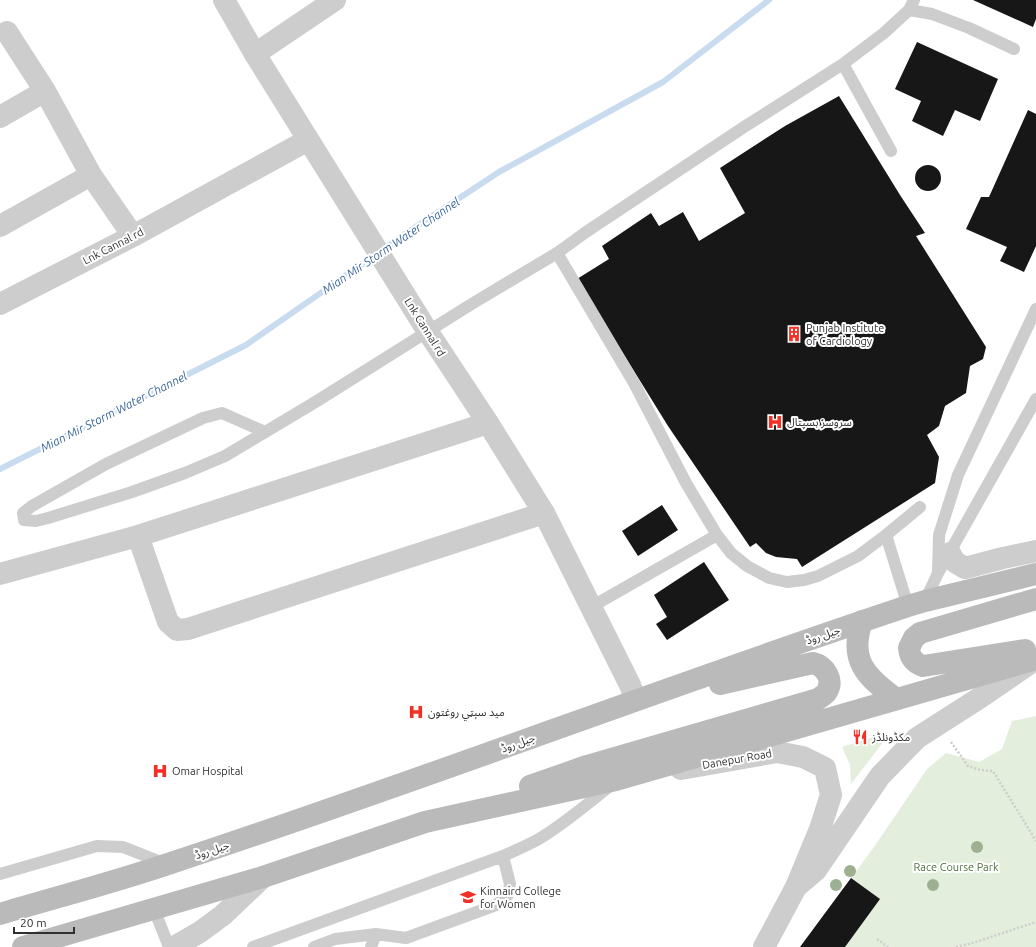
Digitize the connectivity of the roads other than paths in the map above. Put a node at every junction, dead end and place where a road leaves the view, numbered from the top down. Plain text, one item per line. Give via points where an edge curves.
1 (224, 0) edge
2 (335, 0) edge
3 (912, 5) edge
4 (7, 32) dead end
5 (1014, 49) dead end
6 (255, 54) junction
7 (843, 64) junction
8 (45, 90) junction
9 (0, 117) edge
10 (308, 140) junction
11 (891, 151) dead end
12 (91, 175) junction
13 (0, 226) edge
14 (133, 236) junction
15 (557, 253) junction
16 (1, 300) edge
17 (1036, 309) edge
18 (428, 332) junction
19 (1036, 399) edge
20 (488, 423) junction
21 (265, 432) junction
22 (920, 508) dead end
23 (544, 513) junction
24 (138, 536) junction
25 (717, 536) junction
26 (886, 536) junction
27 (1036, 551) edge
28 (950, 553) junction
29 (938, 573) junction
30 (0, 574) edge
31 (1036, 574) edge
32 (1036, 599) edge
33 (917, 603) junction
34 (591, 607) junction
35 (862, 621) junction
36 (1036, 656) edge
37 (896, 699) junction
38 (636, 700) junction
39 (616, 780) junction
40 (425, 822) junction
41 (503, 856) junction
42 (168, 865) junction
43 (0, 874) edge
44 (263, 877) junction
45 (796, 887) junction
46 (154, 909) junction
47 (0, 914) edge
48 (376, 934) junction
49 (23, 947) edge
50 (169, 947) edge
51 (174, 947) edge
52 (253, 947) edge
53 (314, 947) edge
54 (370, 947) edge
55 (764, 947) edge

1 - 6 street, Lnk Cannal rd
2 - 6 street
3 - 5 lane
3 - 7 lane via 884,33
4 - 8 street
6 - 10 street, Lnk Cannal rd
7 - 11 lane
7 - 15 lane
8 - 9 street
8 - 12 street
10 - 14 street, Lnk Cannal rd
10 - 18 street, Lnk Cannal rd
12 - 13 street
12 - 14 street
14 - 16 street, Lnk Cannal rd
15 - 18 lane
15 - 25 lane via 634,383
17 - 29 lane via 958,475 939,534
18 - 20 street, Lnk Cannal rd
18 - 21 lane
19 - 28 lane
20 - 23 street, Lnk Cannal rd
20 - 24 street
21 - 21 lane via 225,456 185,473 48,518 24,520 23,513 32,506 106,464 203,418 222,412
22 - 26 lane
23 - 24 street via 177,630 168,622
23 - 34 street, Lnk Cannal rd
24 - 30 street
25 - 26 lane via 731,553 747,566 769,578 787,582 818,576 858,556
25 - 34 lane
26 - 33 lane
27 - 28 street via 965,568 955,562
28 - 29 lane
29 - 33 lane
31 - 33 main road, جیل روڈ
32 - 36 main road via 920,633 910,643 909,648 912,659 916,664 923,666
33 - 35 main road, جیل روڈ
34 - 38 street, Lnk Cannal rd
35 - 37 main road via 858,634 859,654 864,669 870,678
35 - 38 main road, جیل روڈ
36 - 37 main road
36 - 45 street, Danepur Road via 981,697 917,738 880,776 816,870
37 - 39 main road
38 - 40 main road via 673,696 813,662 823,667 829,675 826,693 818,699 587,766
38 - 42 main road, جیل روڈ
39 - 40 main road
39 - 41 lane via 543,836
39 - 45 street, Danepur Road via 777,752 803,756 825,768 831,795
40 - 44 main road
41 - 48 lane via 510,884 508,895 496,905 406,938
41 - 52 lane
42 - 43 lane via 123,847 97,846
42 - 47 main road, جیل روڈ
44 - 46 main road
44 - 51 street via 223,915
45 - 55 street, Danepur Road
46 - 49 main road
46 - 50 lane
48 - 53 lane via 335,939
48 - 54 lane

